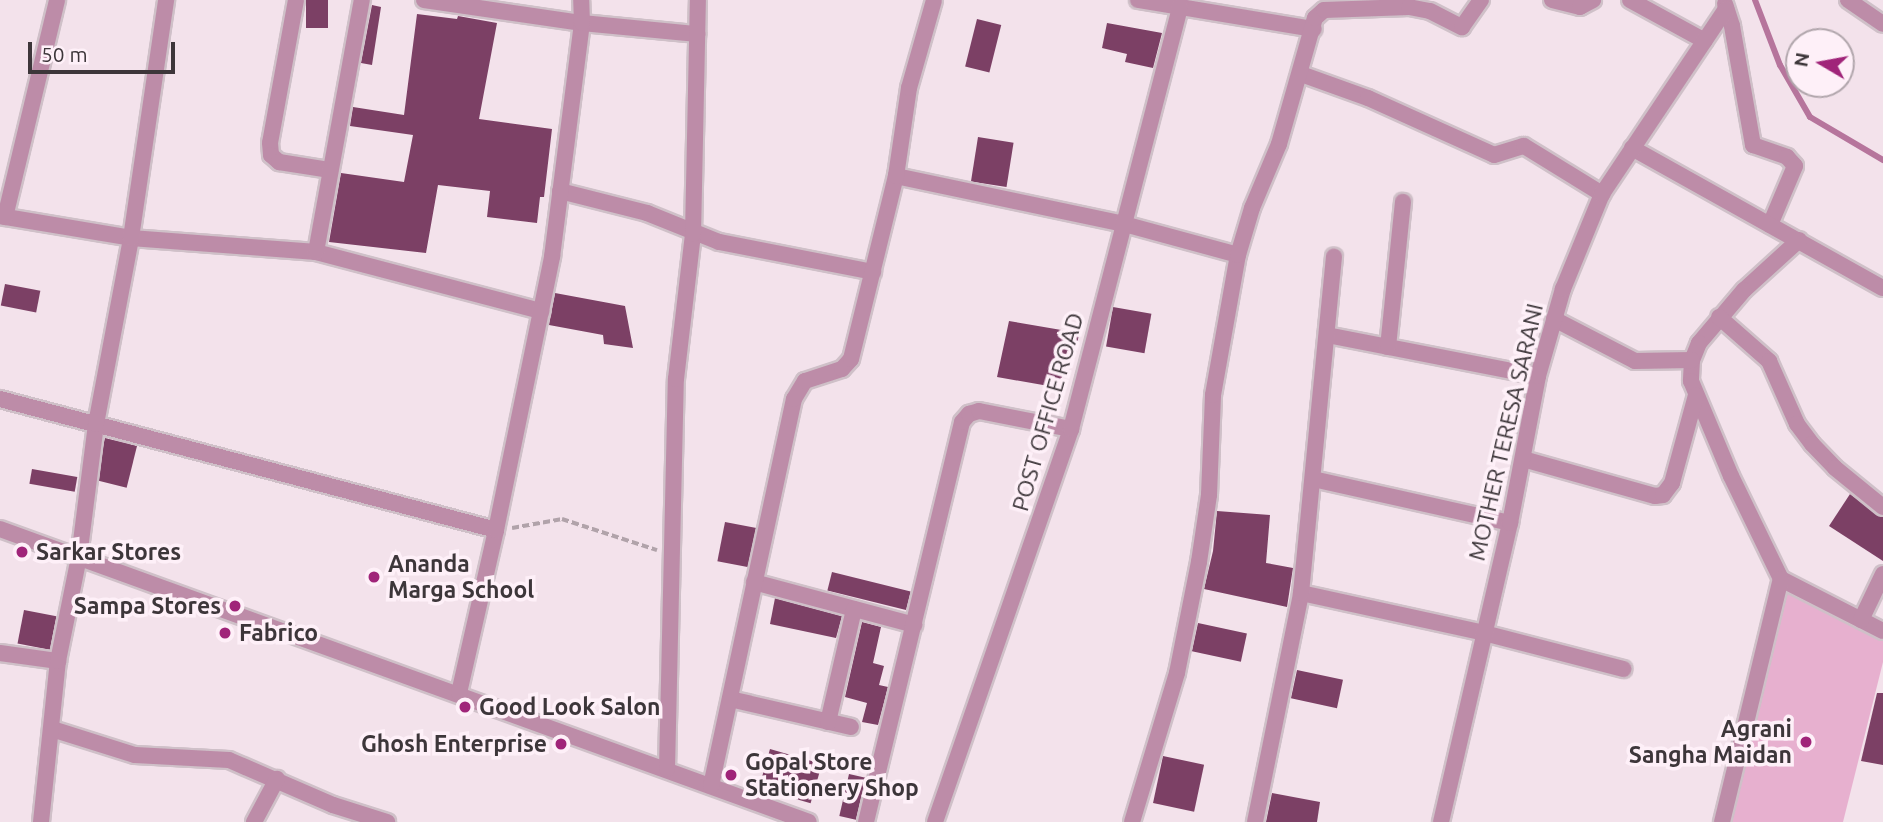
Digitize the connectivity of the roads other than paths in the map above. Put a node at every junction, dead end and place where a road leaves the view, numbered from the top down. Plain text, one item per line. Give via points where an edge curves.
1 (57, 0) edge
2 (166, 0) edge
3 (296, 0) edge
4 (362, 0) edge
5 (424, 0) edge
6 (581, 0) edge
7 (698, 0) edge
8 (934, 0) edge
9 (1138, 0) edge
10 (1481, 0) edge
11 (1552, 0) edge
12 (1593, 0) edge
13 (1630, 0) edge
14 (1848, 0) edge
15 (1725, 4) edge
16 (1180, 7) junction
17 (582, 23) junction
18 (1883, 24) edge
19 (1314, 29) junction
20 (697, 34) junction
21 (1705, 41) junction
22 (1301, 74) junction
23 (1632, 148) junction
24 (330, 170) junction
25 (896, 176) junction
26 (560, 191) junction
27 (1602, 194) junction
28 (1403, 202) dead end
29 (2, 216) edge
30 (1124, 224) junction
31 (1770, 225) junction
32 (693, 234) junction
33 (131, 238) junction
34 (1799, 240) junction
35 (316, 252) junction
36 (1238, 255) junction
37 (1334, 257) dead end
38 (873, 272) junction
39 (1883, 288) edge
40 (541, 311) junction
41 (1719, 317) junction
42 (1554, 319) junction
43 (1327, 335) junction
44 (1388, 347) junction
45 (1692, 360) junction
46 (1538, 376) junction
47 (1696, 395) junction
48 (0, 399) edge
49 (96, 424) junction
50 (1071, 429) junction
51 (1523, 459) junction
52 (1313, 479) junction
53 (1883, 507) edge
54 (1510, 523) junction
55 (0, 529) edge
56 (496, 530) junction
57 (79, 557) junction
58 (1883, 574) edge
59 (1781, 579) junction
60 (754, 582) junction
61 (1301, 593) junction
62 (854, 609) junction
63 (1861, 620) junction
64 (914, 625) junction
65 (1883, 631) edge
66 (1484, 633) junction
67 (0, 653) edge
68 (58, 661) junction
69 (1623, 669) dead end
70 (459, 693) junction
71 (730, 699) junction
72 (828, 722) junction
73 (851, 727) dead end
74 (52, 729) junction
75 (667, 769) junction
76 (277, 779) junction
77 (711, 786) junction
78 (41, 822) edge
79 (254, 822) edge
80 (387, 822) edge
81 (809, 822) edge
82 (866, 822) edge
83 (935, 822) edge
84 (1132, 822) edge
85 (1255, 822) edge
86 (1441, 822) edge
87 (1722, 822) edge

1 - 29 street
2 - 33 street
3 - 24 street via 271,155 279,162
4 - 24 street
5 - 17 street
6 - 17 street
7 - 20 street
8 - 25 street via 909,88
9 - 16 street
10 - 19 street via 1462,27 1430,11 1385,6 1324,10 1315,18
11 - 12 street via 1580,7
13 - 21 street
14 - 18 street
15 - 21 street, MOTHER TERESA SARANI
15 - 31 street via 1754,145 1787,157 1795,166
16 - 19 street
16 - 30 street, POST OFFICE ROAD
17 - 20 street
17 - 26 street
19 - 22 street
20 - 32 street
21 - 23 street, MOTHER TERESA SARANI
22 - 27 street via 1368,98 1494,155 1524,146
22 - 36 street
23 - 27 street, MOTHER TERESA SARANI
23 - 31 street
24 - 35 street
25 - 30 street
25 - 38 street
26 - 32 street via 648,213
26 - 40 street
27 - 42 street, MOTHER TERESA SARANI
28 - 44 street
29 - 33 street
30 - 36 street
30 - 50 street, POST OFFICE ROAD
31 - 34 street
32 - 38 street
32 - 75 street via 676,379
33 - 35 street
33 - 49 street
34 - 39 street
34 - 41 street
35 - 40 street
36 - 84 street via 1213,395 1209,495 1199,562 1177,673
37 - 43 street
38 - 60 street via 849,365 805,381 794,399
40 - 56 street
41 - 45 street
41 - 53 street via 1769,361 1797,424 1812,444
42 - 45 street via 1634,361
42 - 46 street, MOTHER TERESA SARANI
43 - 44 street
43 - 52 street
44 - 46 street
45 - 47 street
46 - 51 street, MOTHER TERESA SARANI
47 - 51 street via 1672,483 1663,495
47 - 59 street
48 - 49 street
49 - 56 street
49 - 57 street
50 - 64 street via 979,411 962,422
50 - 83 street, POST OFFICE ROAD
51 - 54 street, MOTHER TERESA SARANI
52 - 54 street
52 - 61 street
54 - 66 street, MOTHER TERESA SARANI
55 - 57 street
56 - 70 street
57 - 68 street
57 - 70 street
58 - 63 street
59 - 63 street
59 - 87 street
60 - 62 street
60 - 71 street
61 - 66 street
61 - 85 street
62 - 64 street
62 - 72 street
63 - 65 street
64 - 82 street
66 - 69 street
66 - 86 street, MOTHER TERESA SARANI
67 - 68 street
68 - 74 street
70 - 75 street
71 - 72 street
71 - 77 street
72 - 73 street
74 - 76 street via 135,755 229,760
74 - 78 street
75 - 77 street
76 - 79 street
76 - 80 street via 333,805
77 - 81 street

